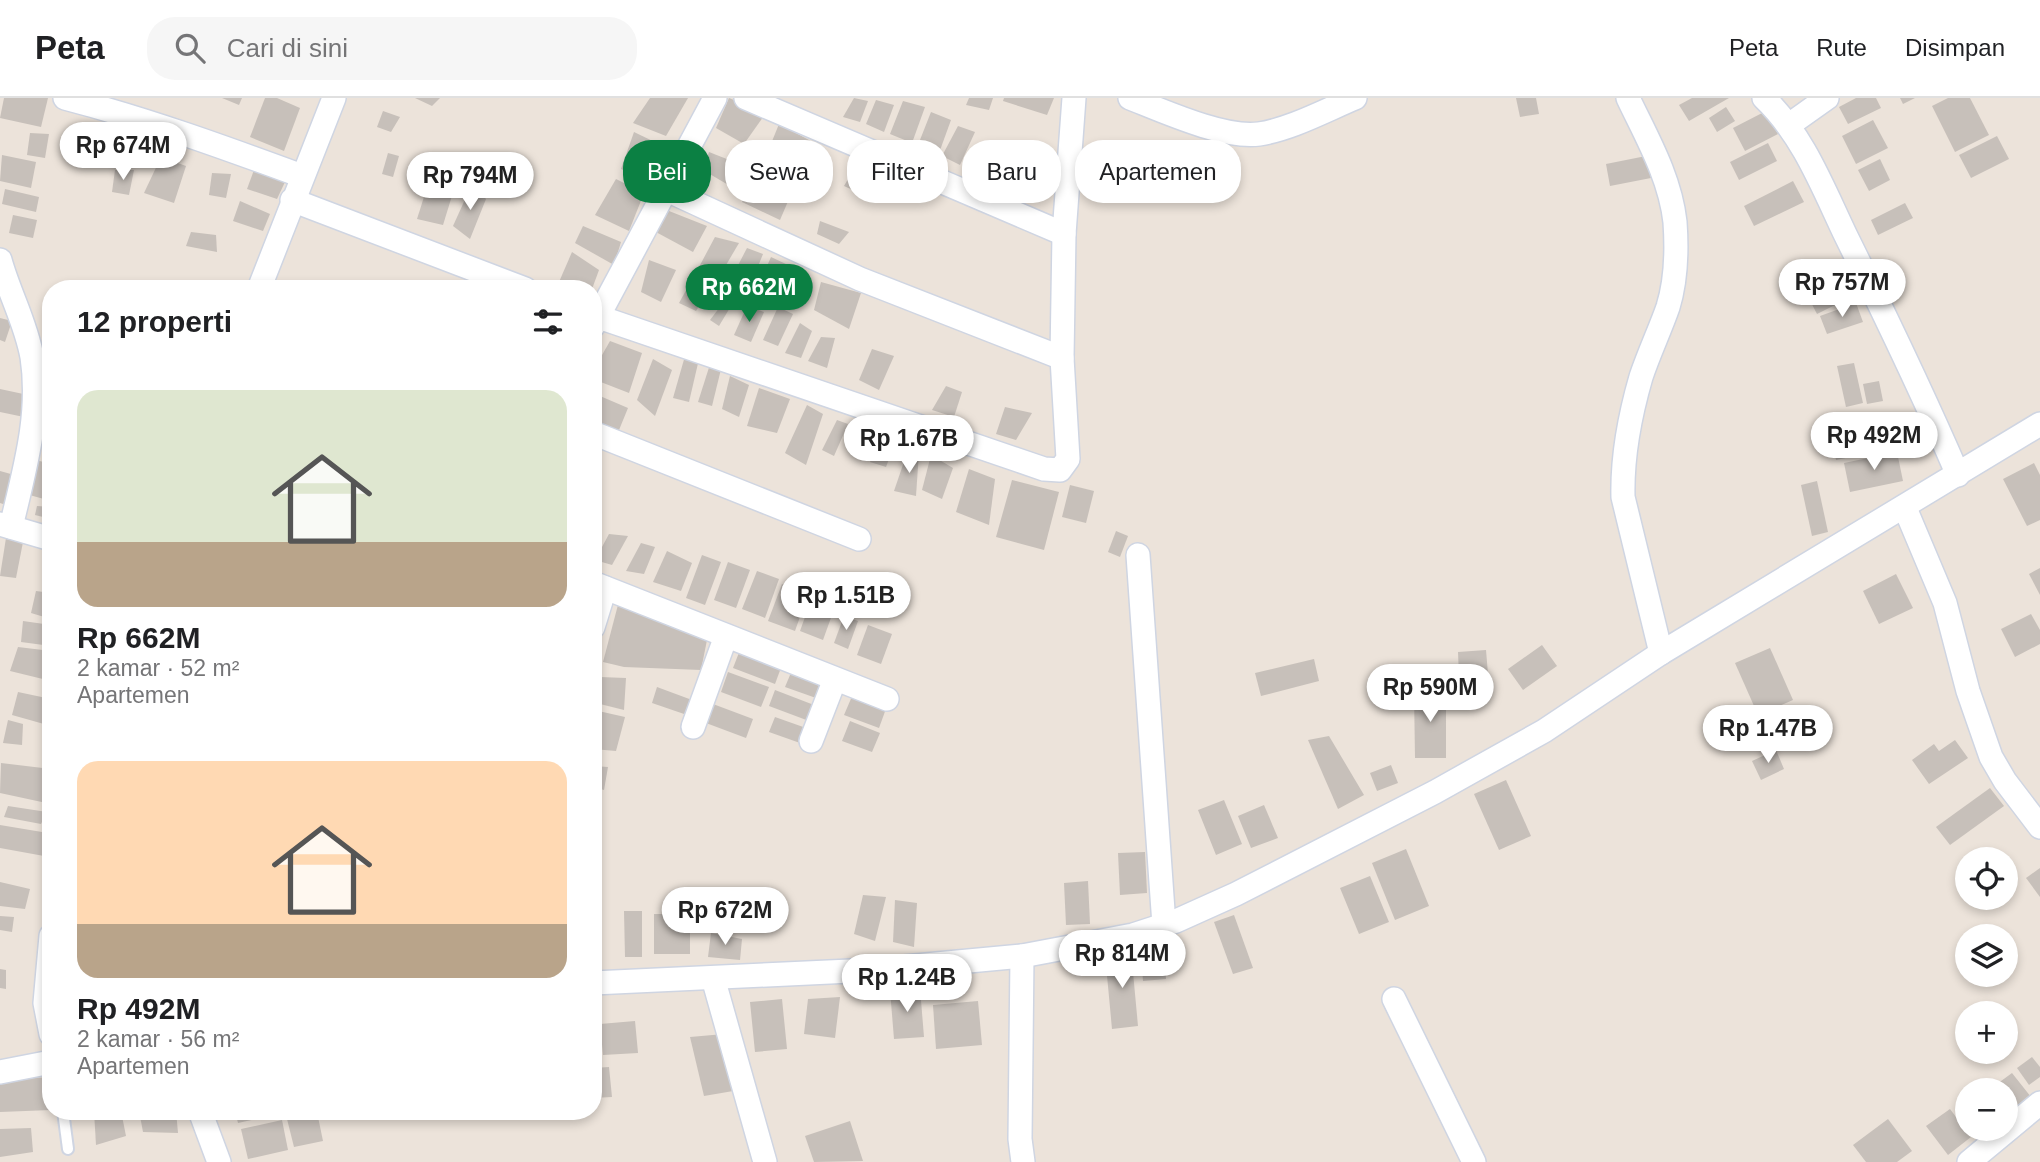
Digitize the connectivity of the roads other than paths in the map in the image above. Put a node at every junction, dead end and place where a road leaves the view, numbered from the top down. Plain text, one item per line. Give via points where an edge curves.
1 (65, 98) edge
2 (334, 98) edge
3 (715, 98) edge
4 (746, 98) edge
5 (1074, 98) edge
6 (1130, 98) edge
7 (1355, 98) edge
8 (1628, 98) edge
9 (1764, 98) edge
10 (1827, 98) edge
11 (1789, 125) junction
12 (693, 140) edge
13 (302, 176) junction
14 (292, 200) junction
15 (660, 203) edge
16 (695, 203) edge
17 (1064, 234) junction
18 (0, 260) edge
19 (262, 280) edge
20 (501, 280) edge
21 (602, 306) edge
22 (602, 321) edge
23 (1062, 358) junction
24 (2040, 424) edge
25 (602, 437) edge
26 (1958, 475) junction
27 (1905, 508) junction
28 (5, 526) edge
29 (42, 536) edge
30 (859, 538) dead end
31 (1139, 555) dead end
32 (602, 587) edge
33 (726, 636) junction
34 (1661, 653) junction
35 (835, 679) junction
36 (887, 699) dead end
37 (694, 727) dead end
38 (811, 741) dead end
39 (2040, 827) edge
40 (1164, 925) junction
41 (1022, 956) junction
42 (713, 978) junction
43 (602, 983) edge
44 (1394, 999) dead end
45 (42, 1064) edge
46 (0, 1072) edge
47 (2040, 1103) edge
48 (64, 1120) edge
49 (203, 1120) edge
50 (68, 1149) dead end
51 (219, 1162) edge
52 (765, 1162) edge
53 (1023, 1162) edge
54 (1474, 1162) edge
55 (1969, 1162) edge

1 - 13 street via 156,123
2 - 13 street
3 - 12 street
4 - 17 street
5 - 17 street
6 - 7 street via 1214,128 1256,135
8 - 34 street via 1654,150 1675,221 1669,304 1641,379 1623,476 1623,497
9 - 11 street
10 - 11 street
11 - 26 street via 1914,374
13 - 14 street
14 - 19 street
14 - 20 street
15 - 21 street
16 - 23 street via 860,279
17 - 23 street
18 - 28 street via 31,355 34,384 33,428
22 - 23 street via 1045,469 1060,470 1068,459
24 - 26 street
25 - 30 street
26 - 27 street
27 - 34 street
27 - 39 street via 1945,603 1987,746 2005,781
28 - 29 street
31 - 40 street
32 - 33 street
33 - 35 street
33 - 37 street
34 - 40 street via 1544,731 1435,792 1236,894
35 - 36 street
35 - 38 street
40 - 41 street
41 - 42 street
41 - 53 street
42 - 43 street
42 - 52 street
44 - 54 street
45 - 46 street
47 - 55 street
48 - 50 lane
49 - 51 street

